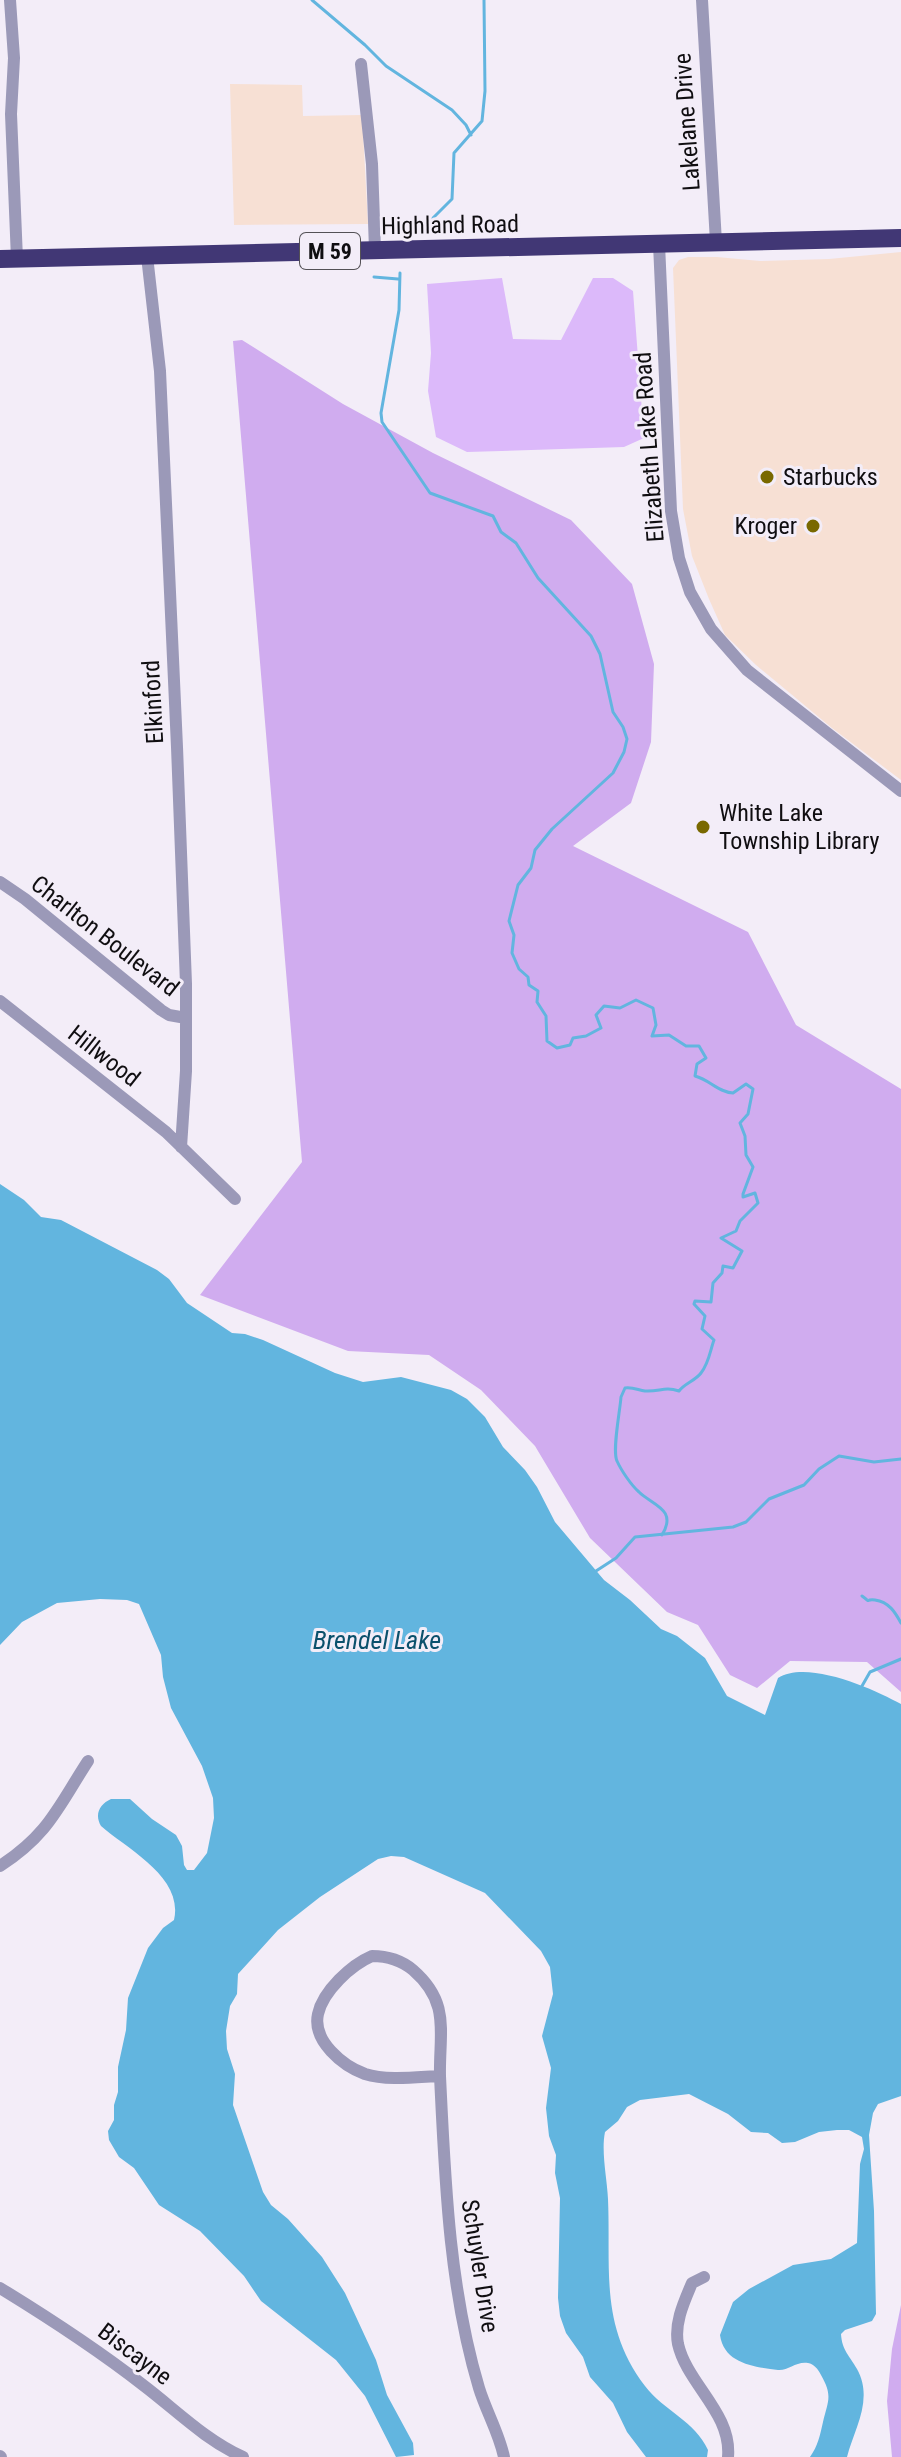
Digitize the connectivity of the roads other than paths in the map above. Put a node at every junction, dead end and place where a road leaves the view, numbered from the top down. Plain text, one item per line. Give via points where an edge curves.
1 (10, 0) edge
2 (702, 0) edge
3 (361, 64) dead end
4 (901, 238) edge
5 (716, 242) junction
6 (659, 244) junction
7 (375, 250) junction
8 (147, 256) junction
9 (9, 259) edge
10 (901, 791) edge
11 (0, 882) edge
12 (0, 1001) edge
13 (186, 1018) junction
14 (181, 1147) junction
15 (235, 1199) dead end
16 (88, 1761) dead end
17 (0, 1866) edge
18 (440, 2076) junction
19 (704, 2277) dead end
20 (0, 2288) edge
21 (243, 2457) edge
22 (504, 2457) edge
23 (728, 2457) edge

1 - 9 street via 14,58
2 - 5 street, Lakelane Drive
3 - 7 street
4 - 5 highway, Highland Road / M 59
5 - 6 highway, Highland Road / M 59
6 - 7 highway, Highland Road / M 59
6 - 10 street, Elizabeth Lake Road via 671,511 690,592 711,629 747,670
7 - 8 highway, Highland Road / M 59
8 - 9 highway, Highland Road / M 59
8 - 13 street, Elkinford via 160,371
11 - 13 street, Charlton Boulevard via 161,1010
12 - 14 street, Hillwood
13 - 14 street, Elkinford
14 - 15 street, Hillwood
16 - 17 street via 46,1830
18 - 18 street, Schuyler Drive via 441,2021 427,1982 393,1958 372,1956 358,1962 317,2016 332,2053 368,2075
18 - 22 street, Schuyler Drive via 455,2276 478,2388
19 - 23 street via 692,2283 680,2313 678,2344 727,2435
20 - 21 street, Biscayne via 132,2377 208,2438

